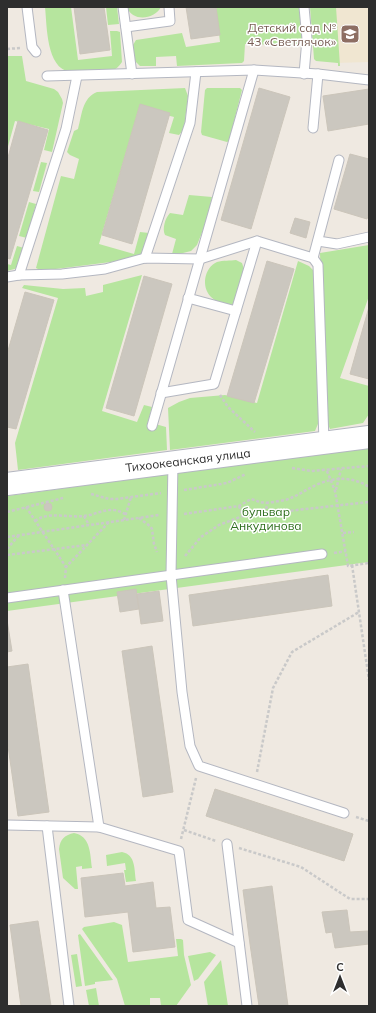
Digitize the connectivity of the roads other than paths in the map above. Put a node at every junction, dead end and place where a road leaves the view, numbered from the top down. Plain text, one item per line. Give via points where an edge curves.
1 (27, 7) edge
2 (123, 7) edge
3 (169, 7) edge
4 (304, 7) edge
5 (126, 27) junction
6 (36, 52) dead end
7 (254, 70) junction
8 (196, 72) junction
9 (132, 74) junction
10 (304, 74) junction
11 (318, 74) junction
12 (48, 76) dead end
13 (77, 76) junction
14 (369, 80) edge
15 (314, 128) dead end
16 (339, 160) dead end
17 (369, 237) edge
18 (257, 241) junction
19 (318, 241) junction
20 (146, 258) junction
21 (313, 258) junction
22 (200, 259) junction
23 (19, 275) junction
24 (7, 277) edge
25 (188, 298) junction
26 (236, 311) junction
27 (161, 393) junction
28 (152, 426) dead end
29 (369, 436) edge
30 (324, 442) junction
31 (173, 462) junction
32 (7, 484) edge
33 (322, 554) dead end
34 (171, 575) junction
35 (63, 590) junction
36 (7, 598) edge
37 (344, 813) dead end
38 (7, 825) edge
39 (47, 826) junction
40 (99, 827) junction
41 (227, 844) road end
42 (239, 943) junction
43 (69, 1006) edge
44 (247, 1006) edge

1 - 6 lane via 32,47
2 - 5 lane
3 - 5 lane via 170,21
4 - 10 lane via 307,39
5 - 9 lane
7 - 8 lane
7 - 10 lane
7 - 22 lane
8 - 9 lane
8 - 20 lane via 190,123
9 - 13 lane
10 - 11 lane
11 - 14 lane
11 - 15 lane
12 - 13 lane
13 - 23 lane via 66,129
16 - 19 lane
17 - 19 lane via 337,244
18 - 21 lane
18 - 22 lane
18 - 26 lane
19 - 21 lane
20 - 22 lane
20 - 23 lane via 105,269
21 - 30 lane via 318,265
22 - 25 lane
23 - 24 lane
25 - 26 lane
25 - 27 lane
26 - 27 lane via 214,384
27 - 28 lane
29 - 30 street, Тихоокеанская улица
30 - 31 street, Тихоокеанская улица
31 - 32 street, Тихоокеанская улица
31 - 34 lane
33 - 34 lane
34 - 35 lane
34 - 37 lane via 182,692 190,746 199,766
35 - 36 lane
35 - 40 lane
38 - 39 lane
39 - 40 lane
39 - 43 lane
40 - 42 lane via 179,852 188,920
41 - 42 lane
42 - 44 lane

